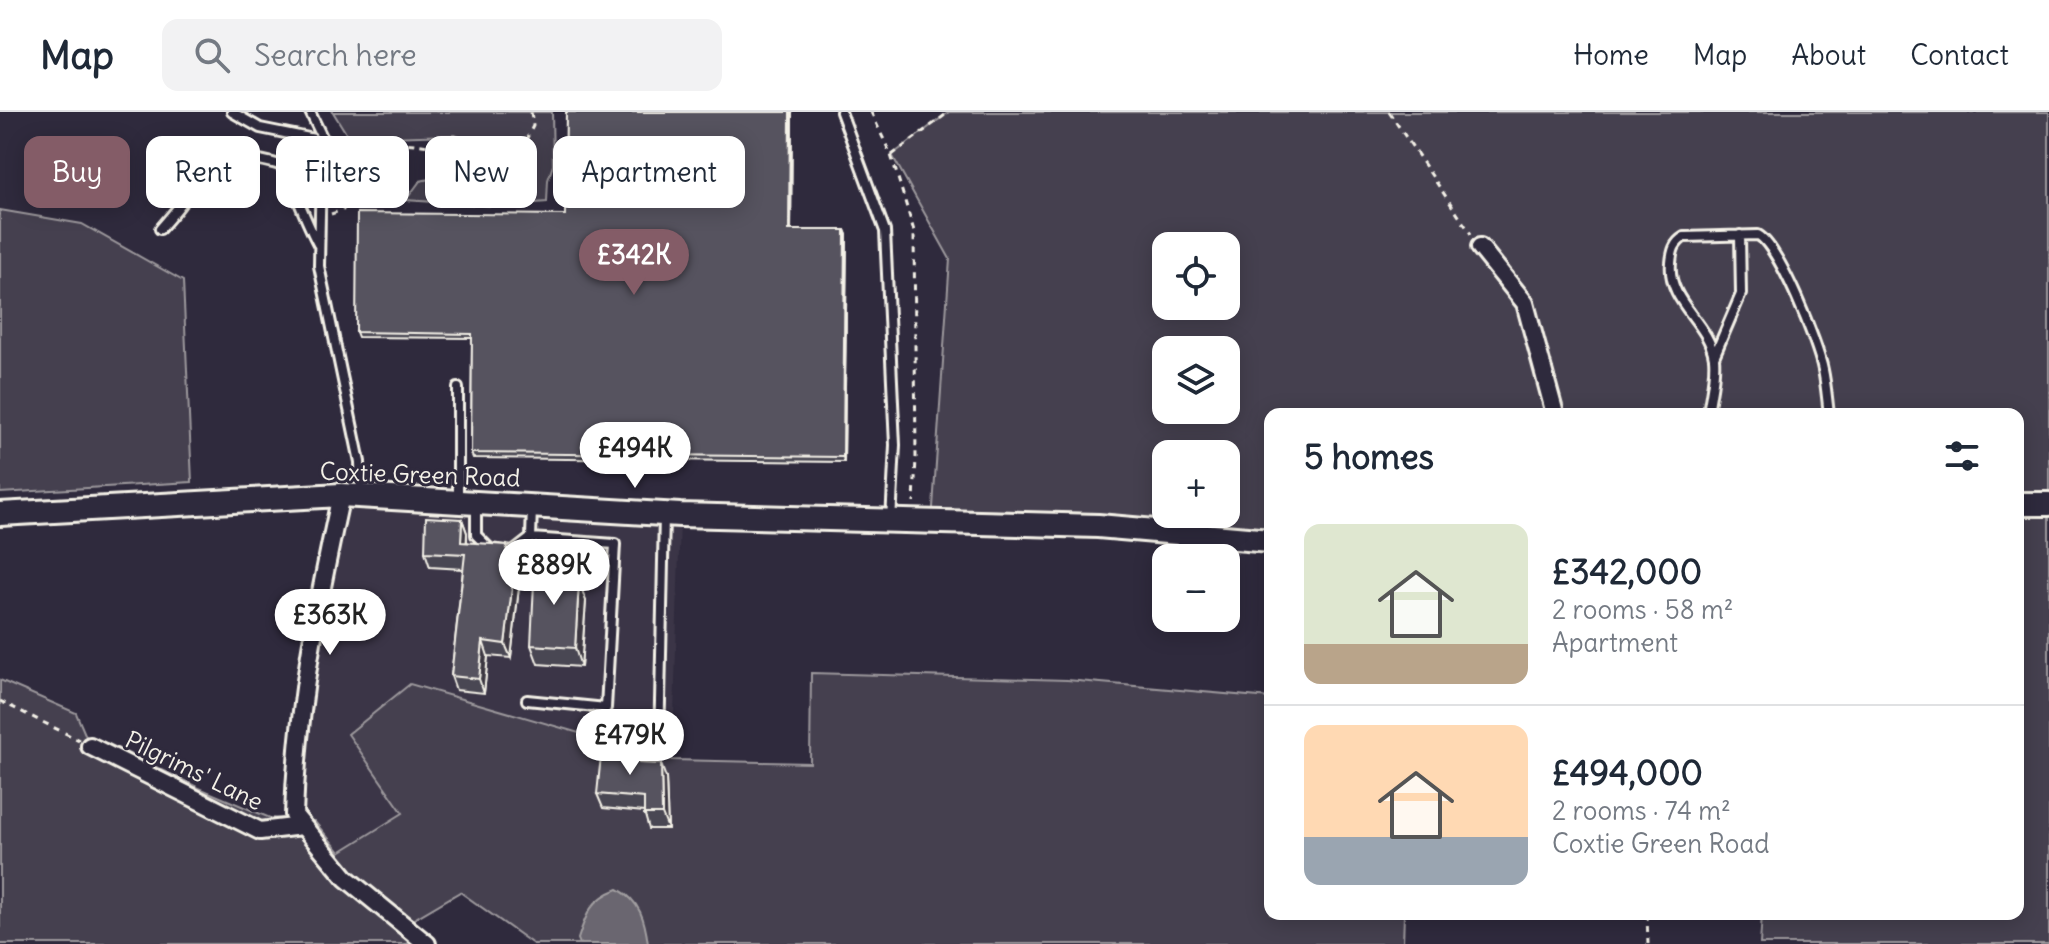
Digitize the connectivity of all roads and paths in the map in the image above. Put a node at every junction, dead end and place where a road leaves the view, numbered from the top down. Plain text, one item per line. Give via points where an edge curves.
1 (232, 112) edge
2 (310, 112) edge
3 (531, 112) edge
4 (841, 112) edge
5 (871, 112) edge
6 (949, 112) edge
7 (1389, 112) edge
8 (299, 136) edge
9 (322, 136) edge
10 (891, 155) junction
11 (321, 208) edge
12 (320, 219) junction
13 (160, 229) dead end
14 (1740, 235) junction
15 (319, 246) junction
16 (1480, 247) joint
17 (1714, 357) junction
18 (458, 388) dead end
19 (1553, 408) edge
20 (1709, 408) edge
21 (1828, 408) edge
22 (351, 495) junction
23 (467, 502) junction
24 (2024, 504) edge
25 (2049, 504) edge
26 (532, 506) junction
27 (0, 514) edge
28 (664, 514) junction
29 (902, 522) junction
30 (531, 538) junction
31 (1264, 540) edge
32 (527, 700) dead end
33 (0, 701) edge
34 (90, 746) joint
35 (659, 747) dead end
36 (302, 826) junction
37 (1647, 920) edge
38 (427, 944) edge
39 (1648, 944) edge

1 - 8 lane via 260,128
2 - 9 lane
3 - 12 path via 533,126 525,142 503,148 471,152 384,142 369,149 343,210
4 - 29 lane via 885,231
5 - 10 path
6 - 10 path
7 - 16 path
10 - 29 path via 914,231 916,458
11 - 12 lane
12 - 15 lane
13 - 15 lane via 210,164 260,158 283,166
14 - 17 lane via 1741,294
14 - 17 lane via 1684,237 1672,253 1673,286
14 - 21 lane via 1765,238 1789,278 1823,368
15 - 22 lane via 360,462
16 - 19 street via 1525,303
17 - 20 lane
18 - 23 lane
22 - 23 street, Coxtie Green Road
22 - 27 street, Coxtie Green Road
22 - 36 street via 314,623 295,754 294,815
23 - 26 street, Coxtie Green Road
23 - 30 lane via 476,535 490,549 513,552
24 - 25 street
26 - 28 street, Coxtie Green Road
26 - 30 lane
28 - 29 street, Coxtie Green Road
28 - 35 lane
29 - 31 street, Coxtie Green Road via 1098,526
30 - 32 lane via 615,544 606,708
33 - 34 path, Pilgrims' Lane
34 - 36 street, Pilgrims' Lane via 260,831
36 - 38 street via 346,878
37 - 39 path

